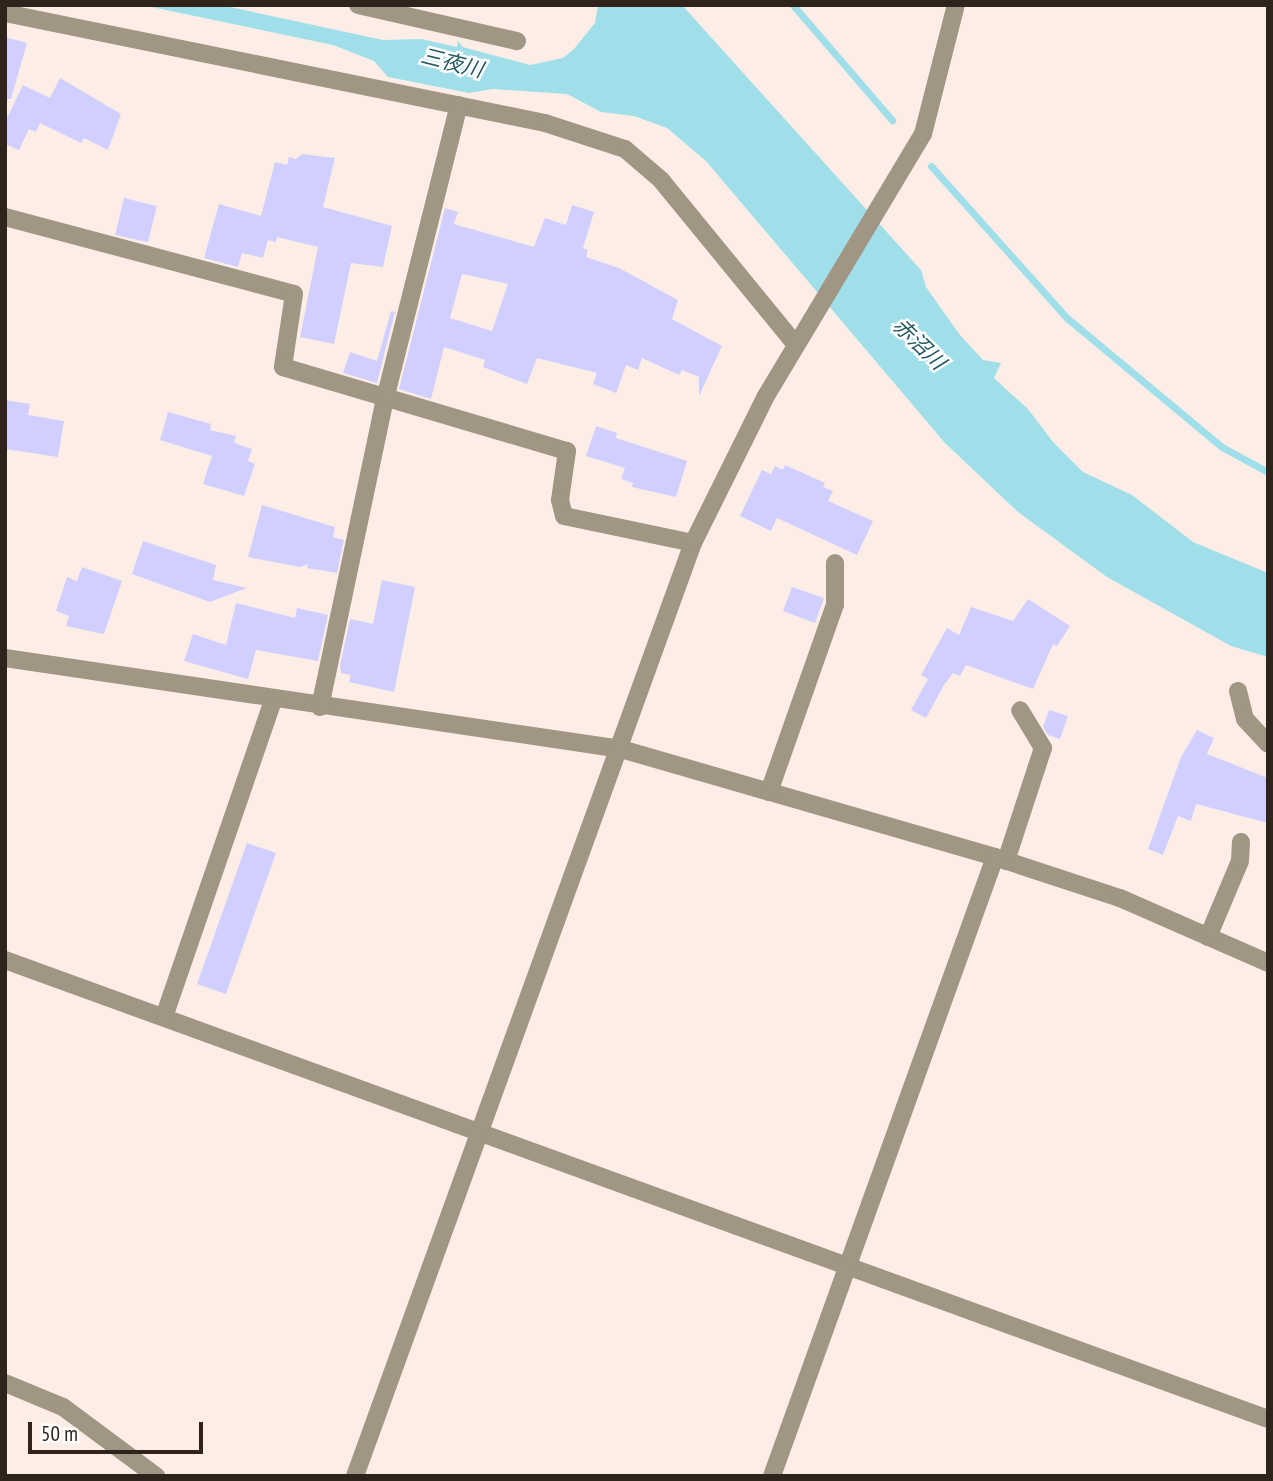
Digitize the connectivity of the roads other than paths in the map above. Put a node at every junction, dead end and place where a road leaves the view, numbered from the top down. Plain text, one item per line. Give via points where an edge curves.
1 (358, 5) edge
2 (956, 5) edge
3 (5, 13) edge
4 (517, 41) dead end
5 (459, 105) junction
6 (5, 217) edge
7 (796, 345) junction
8 (385, 398) junction
9 (693, 543) junction
10 (835, 563) dead end
11 (5, 658) edge
12 (1238, 691) dead end
13 (273, 701) junction
14 (320, 707) junction
15 (1020, 710) dead end
16 (1268, 744) edge
17 (621, 749) junction
18 (769, 792) junction
19 (1241, 842) dead end
20 (1000, 859) junction
21 (1208, 937) junction
22 (5, 960) edge
23 (1268, 963) edge
24 (164, 1017) junction
25 (481, 1133) junction
26 (847, 1266) junction
27 (5, 1383) edge
28 (1268, 1419) edge
29 (156, 1476) edge
30 (355, 1476) edge
31 (772, 1476) edge

1 - 4 street
2 - 7 street via 922,134
3 - 5 street
5 - 7 street via 545,123 625,149 661,180
5 - 8 street
6 - 8 street via 294,294 283,366
7 - 9 street via 728,466
8 - 9 street via 567,452 560,499 564,516
8 - 14 street
9 - 17 street
10 - 18 street via 835,605
11 - 13 street
12 - 16 street via 1245,719
13 - 14 street
13 - 24 street
14 - 17 street
15 - 20 street via 1043,748
17 - 18 street
17 - 25 street
18 - 20 street
19 - 21 street via 1240,861
20 - 21 street via 1120,898
20 - 26 street
21 - 23 street
22 - 24 street
24 - 25 street
25 - 26 street
25 - 30 street
26 - 28 street
26 - 31 street
27 - 29 street via 63,1407

